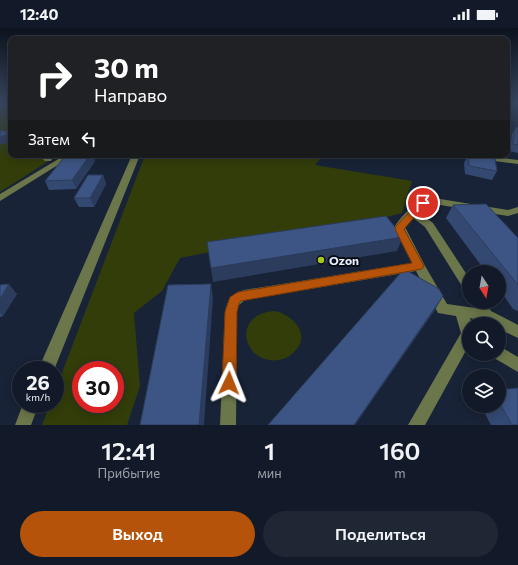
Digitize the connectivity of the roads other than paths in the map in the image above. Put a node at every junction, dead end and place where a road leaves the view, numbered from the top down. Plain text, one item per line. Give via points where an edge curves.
1 (65, 158) edge
2 (135, 158) edge
3 (485, 158) edge
4 (518, 162) edge
5 (0, 198) edge
6 (518, 210) edge
7 (413, 213) junction
8 (419, 266) junction
9 (462, 277) edge
10 (483, 309) edge
11 (461, 311) junction
12 (486, 314) junction
13 (463, 317) edge
14 (518, 332) edge
15 (462, 345) edge
16 (506, 357) edge
17 (50, 361) edge
18 (518, 365) edge
19 (28, 413) edge
20 (23, 425) edge
21 (228, 425) edge
22 (416, 425) edge

1 - 5 street
2 - 17 street
3 - 4 street
6 - 7 street via 508,213 430,201 423,203
7 - 8 street via 400,229
7 - 9 street via 429,225
8 - 11 street via 443,309
8 - 21 street via 238,297 234,300 231,312
10 - 12 street
11 - 12 street
11 - 13 street
12 - 14 street
15 - 22 street
16 - 18 street
19 - 20 street

